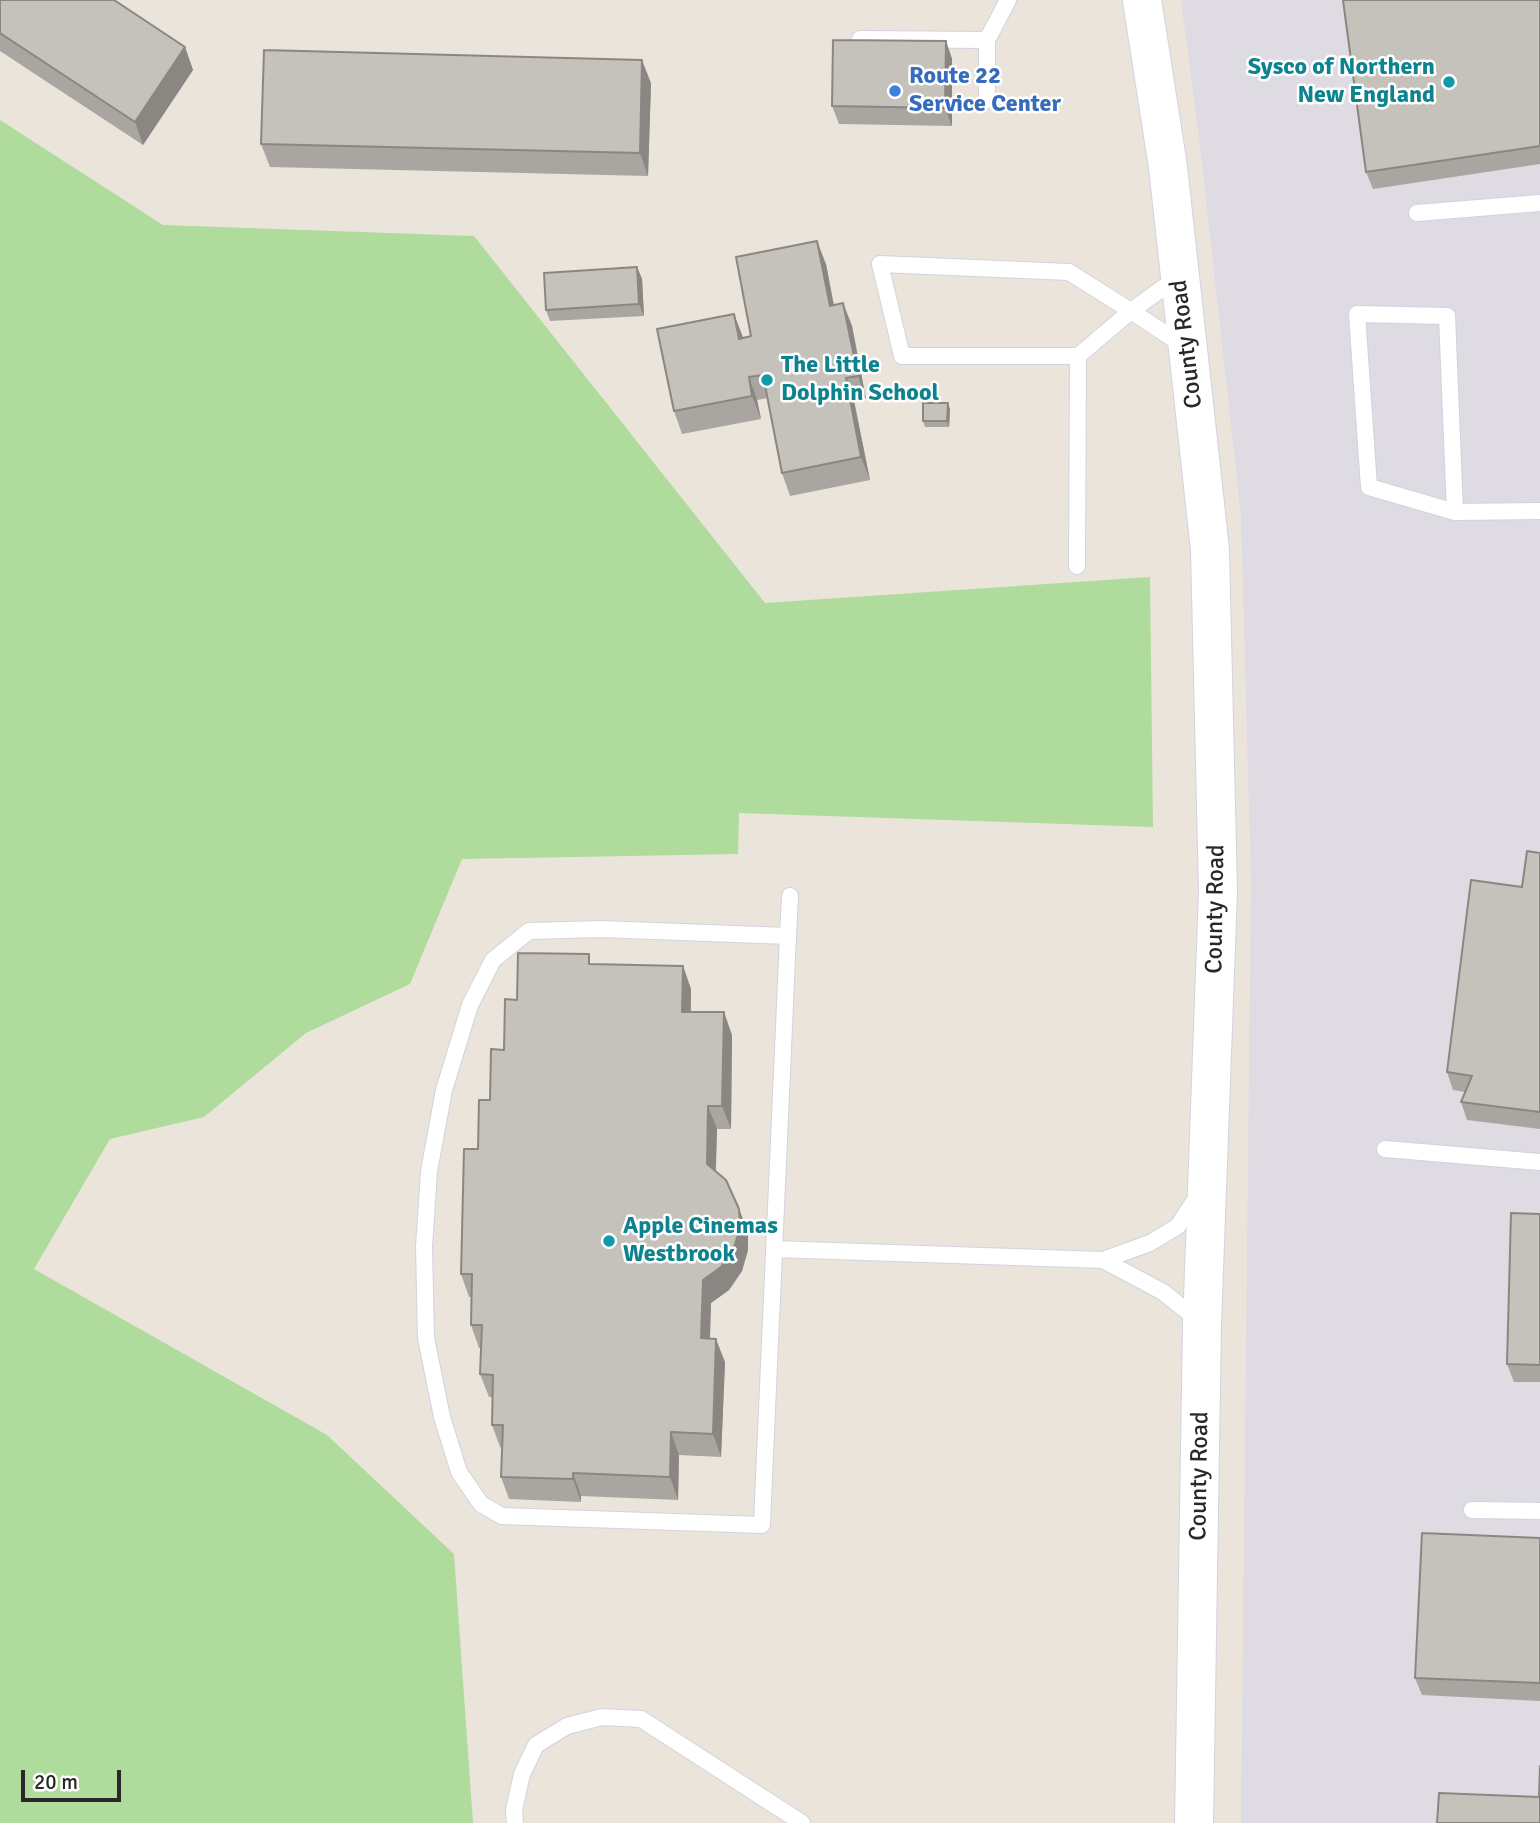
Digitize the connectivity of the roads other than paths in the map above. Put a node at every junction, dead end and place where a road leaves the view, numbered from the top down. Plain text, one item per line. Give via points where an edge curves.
1 (1009, 0) edge
2 (1142, 0) edge
3 (860, 38) edge
4 (986, 40) junction
5 (987, 100) dead end
6 (1540, 203) edge
7 (1417, 213) dead end
8 (1180, 276) junction
9 (1131, 311) junction
10 (1189, 349) junction
11 (1078, 356) junction
12 (1540, 511) edge
13 (1455, 512) junction
14 (1077, 566) dead end
15 (790, 896) dead end
16 (789, 936) junction
17 (1384, 1149) dead end
18 (1540, 1162) edge
19 (1208, 1181) junction
20 (774, 1249) junction
21 (1103, 1260) junction
22 (1202, 1324) junction
23 (1472, 1510) dead end
24 (1540, 1511) edge
25 (515, 1823) edge
26 (802, 1823) edge
27 (1194, 1823) edge

1 - 4 lane
2 - 8 main road, County Road
3 - 4 lane
4 - 5 lane
6 - 7 lane
8 - 9 lane
8 - 10 main road, County Road
9 - 10 lane
9 - 11 lane
9 - 11 lane via 1069,272 880,264 902,356
10 - 19 main road, County Road via 1210,550 1218,891
11 - 14 lane
12 - 13 lane
13 - 13 lane via 1369,487 1357,314 1447,316
15 - 16 lane
16 - 20 lane
16 - 20 lane via 529,931 493,960 470,1005 444,1090 429,1171 425,1247 426,1338 442,1417 459,1472 481,1504 502,1516 762,1525
17 - 18 lane
19 - 21 lane via 1178,1226 1150,1243
19 - 22 main road, County Road
20 - 21 lane
21 - 22 lane via 1163,1292
22 - 27 main road, County Road
23 - 24 lane
25 - 26 lane via 522,1774 536,1745 567,1726 602,1717 641,1719

